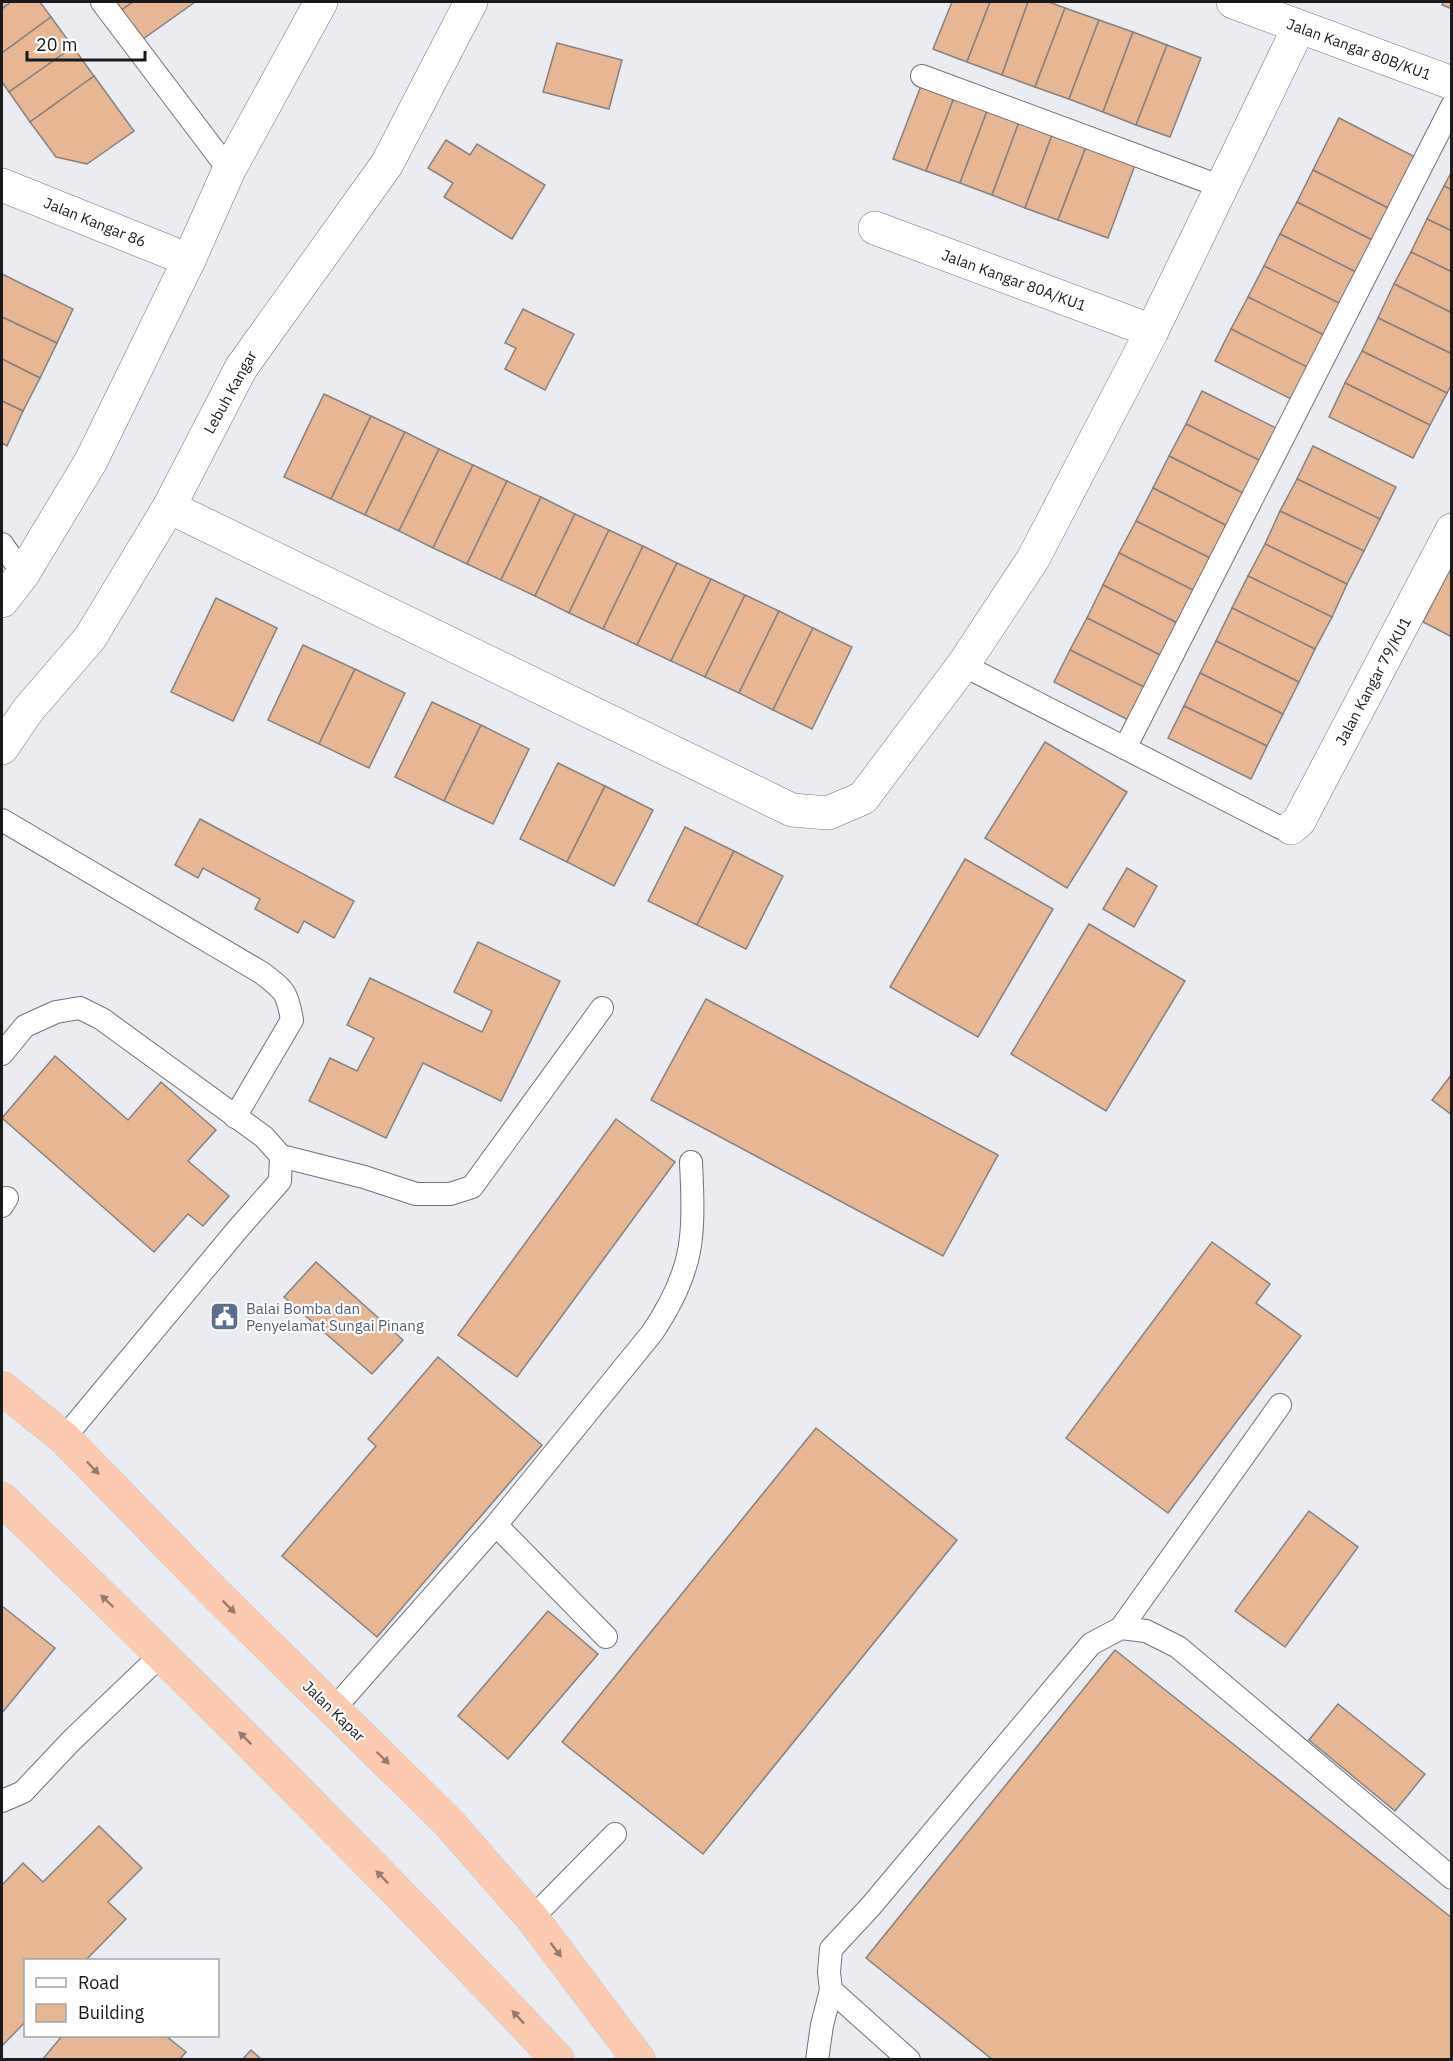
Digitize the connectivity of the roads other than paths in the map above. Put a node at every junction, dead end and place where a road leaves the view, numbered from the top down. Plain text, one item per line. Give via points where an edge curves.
1 (102, 2) edge
2 (321, 2) edge
3 (471, 2) edge
4 (1233, 2) edge
5 (1299, 27) junction
6 (922, 76) dead end
7 (1452, 83) edge
8 (1452, 106) edge
9 (229, 170) junction
10 (2, 185) edge
11 (1222, 187) junction
12 (875, 228) dead end
13 (189, 260) junction
14 (1152, 331) junction
15 (169, 507) junction
16 (1452, 530) edge
17 (2, 544) edge
18 (23, 574) junction
19 (2, 601) edge
20 (963, 665) junction
21 (2, 748) edge
22 (1125, 748) junction
23 (2, 820) edge
24 (1291, 828) joint
25 (602, 1008) dead end
26 (2, 1054) edge
27 (235, 1117) junction
28 (281, 1156) junction
29 (691, 1162) dead end
30 (2, 1388) edge
31 (1281, 1405) dead end
32 (64, 1438) junction
33 (2, 1499) edge
34 (496, 1525) junction
35 (1121, 1628) junction
36 (606, 1637) dead end
37 (162, 1654) junction
38 (333, 1710) junction
39 (2, 1801) edge
40 (615, 1834) dead end
41 (1452, 1878) edge
42 (532, 1918) junction
43 (831, 1990) junction
44 (558, 2060) edge
45 (639, 2060) edge
46 (818, 2060) edge
47 (909, 2060) edge

1 - 9 lane
2 - 9 street
3 - 15 street, Lebuh Kangar via 387,164 241,368
4 - 5 street, Jalan Kangar 80B/KU1
5 - 7 street, Jalan Kangar 80B/KU1
5 - 11 street
6 - 11 lane
8 - 22 lane
9 - 13 street
10 - 13 street, Jalan Kangar 86
11 - 14 street
12 - 14 street, Jalan Kangar 80A/KU1
13 - 18 street via 91,461
14 - 20 street via 1033,559
15 - 20 street via 792,810 828,813 863,798
15 - 21 street, Lebuh Kangar via 90,638 28,710
16 - 24 street, Jalan Kangar 79/KU1 via 1299,821
17 - 18 lane
18 - 19 street
20 - 22 lane
22 - 24 lane via 1281,828
23 - 27 lane via 262,973 284,990 292,1020
25 - 28 lane via 472,1187 450,1194 416,1194
26 - 27 lane via 25,1026 56,1012 80,1008 102,1018
27 - 28 lane via 264,1137
28 - 32 lane via 280,1181
29 - 34 lane via 691,1239 685,1267 666,1311
30 - 32 highway, Jalan Kapar
31 - 35 lane
32 -> 38 highway, Jalan Kapar
37 -> 33 highway
34 - 36 lane
34 - 38 lane
35 - 41 lane via 1146,1632 1178,1647
35 - 43 lane via 1091,1644 831,1949
37 - 39 lane via 22,1792
44 -> 37 highway
38 -> 42 highway, Jalan Kapar via 448,1822
40 - 42 lane
42 -> 45 highway, Jalan Kapar
43 - 46 lane
43 - 47 lane

